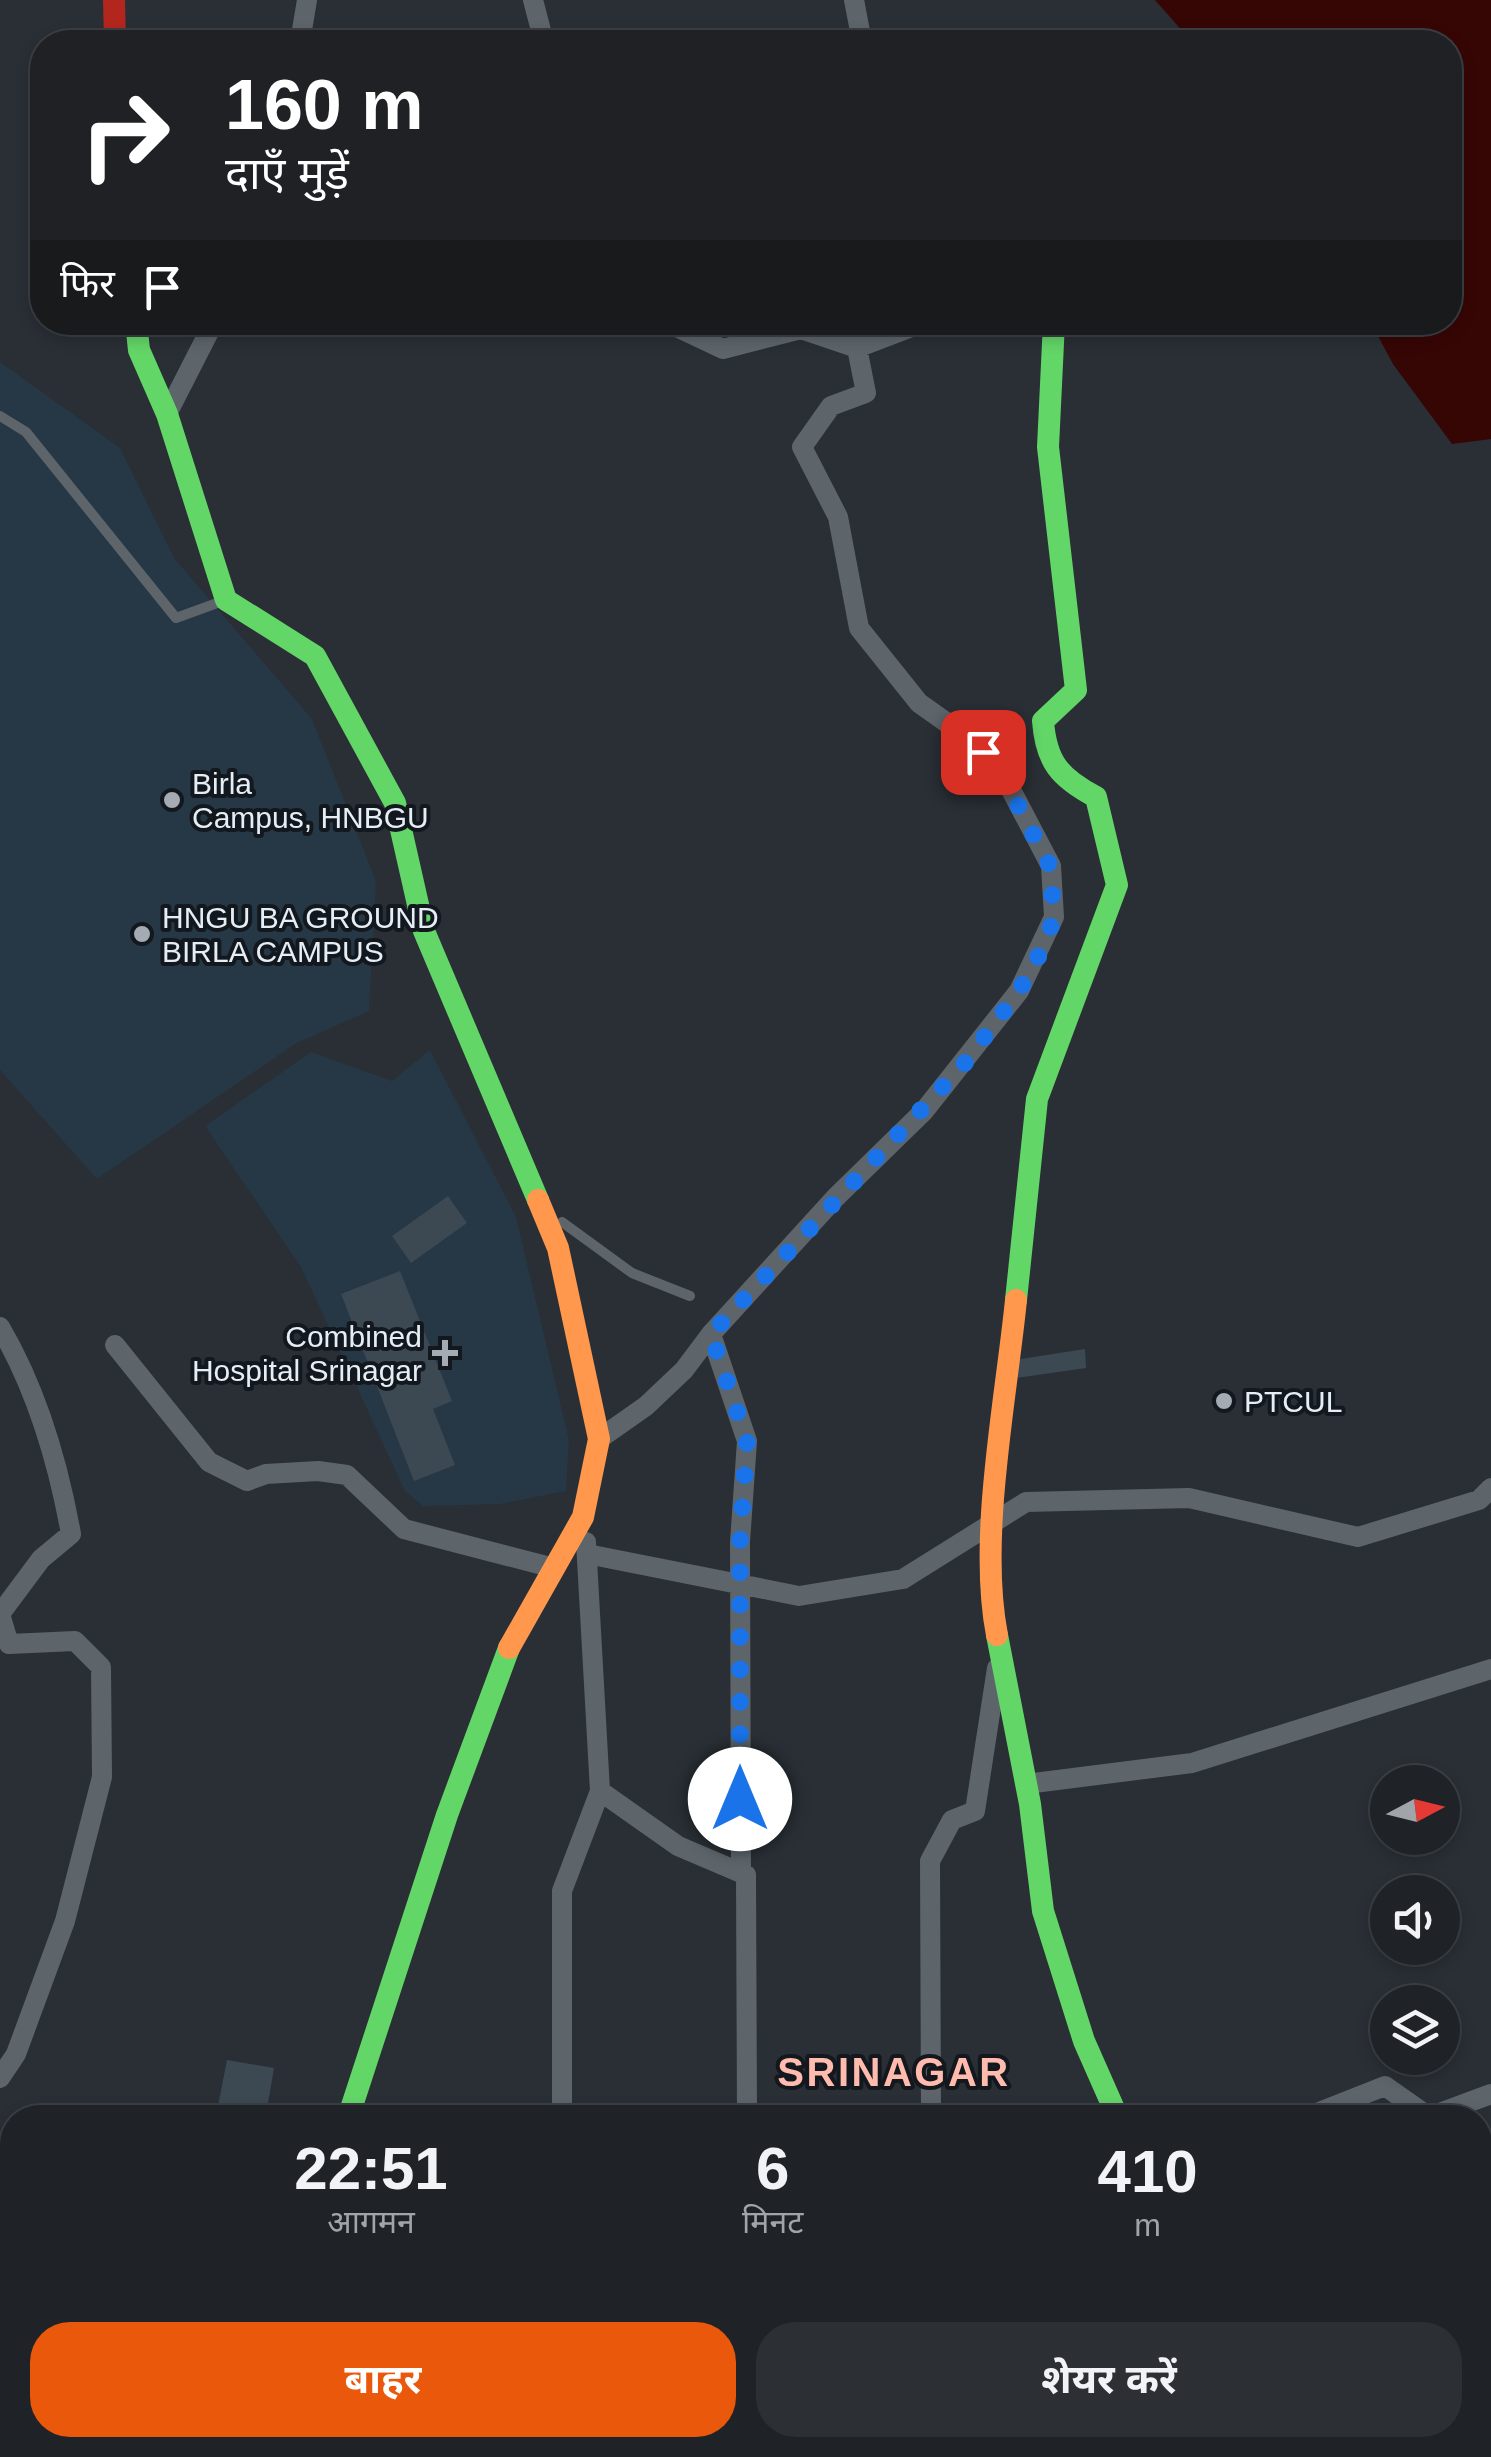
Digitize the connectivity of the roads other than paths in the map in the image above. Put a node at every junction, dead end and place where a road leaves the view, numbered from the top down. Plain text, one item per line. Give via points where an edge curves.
1 (114, 0) edge
2 (306, 0) edge
3 (532, 0) edge
4 (854, 0) edge
5 (115, 30) edge
6 (302, 30) edge
7 (541, 30) edge
8 (860, 30) edge
9 (137, 335) edge
10 (207, 335) edge
11 (694, 335) edge
12 (778, 335) edge
13 (818, 335) edge
14 (890, 335) edge
15 (1053, 335) edge
16 (856, 348) junction
17 (167, 414) junction
18 (0, 416) edge
19 (226, 600) junction
20 (540, 1207) junction
21 (690, 1296) dead end
22 (0, 1327) edge
23 (711, 1334) junction
24 (115, 1344) dead end
25 (599, 1439) junction
26 (1491, 1488) edge
27 (584, 1517) junction
28 (993, 1523) junction
29 (587, 1554) junction
30 (554, 1568) junction
31 (740, 1584) junction
32 (1000, 1651) junction
33 (1491, 1669) edge
34 (1026, 1784) junction
35 (600, 1791) junction
36 (741, 1872) junction
37 (0, 2078) edge
38 (1491, 2094) edge
39 (352, 2105) edge
40 (562, 2105) edge
41 (746, 2105) edge
42 (932, 2105) edge
43 (1112, 2105) edge
44 (1336, 2105) edge
45 (1412, 2105) edge
46 (1462, 2105) edge

1 - 5 main road
2 - 6 street
3 - 7 street
4 - 8 street
9 - 17 main road
10 - 17 street
11 - 12 street via 724,349
13 - 16 street
14 - 16 street
15 - 28 main road via 1048,447 1076,690 1043,721 1044,756 1060,778 1096,798 1117,885 1036,1099
16 - 23 street via 866,394 831,406 802,447 838,517 859,628 919,704 998,767 1050,866 1054,917 1028,976 964,1064
17 - 19 main road
18 - 19 lane via 26,432 176,618
19 - 20 main road via 314,656 395,803 424,931
20 - 21 lane via 632,1273
20 - 25 main road via 558,1248
22 - 37 street via 58,1465 71,1534 41,1559 0,1614 8,1644 75,1642 101,1667 102,1777 65,1921 16,2054
23 - 25 street via 646,1406
23 - 31 street via 747,1441
24 - 30 street via 208,1462 248,1482 266,1474 347,1476 404,1530
25 - 27 main road
26 - 28 street via 1480,1500 1358,1536 1189,1498 1026,1502
27 - 29 street
27 - 30 main road
28 - 31 street via 903,1579 799,1596
28 - 32 main road via 992,1611
29 - 31 street
29 - 35 street
30 - 39 main road via 514,1636
31 - 36 street
32 - 34 main road
32 - 42 street via 975,1811 952,1820 930,1861
33 - 34 street via 1192,1764
34 - 43 main road via 1043,1911 1084,2041
35 - 36 street via 678,1846
35 - 40 street via 562,1891
36 - 41 street
38 - 46 street
44 - 45 street via 1384,2086

